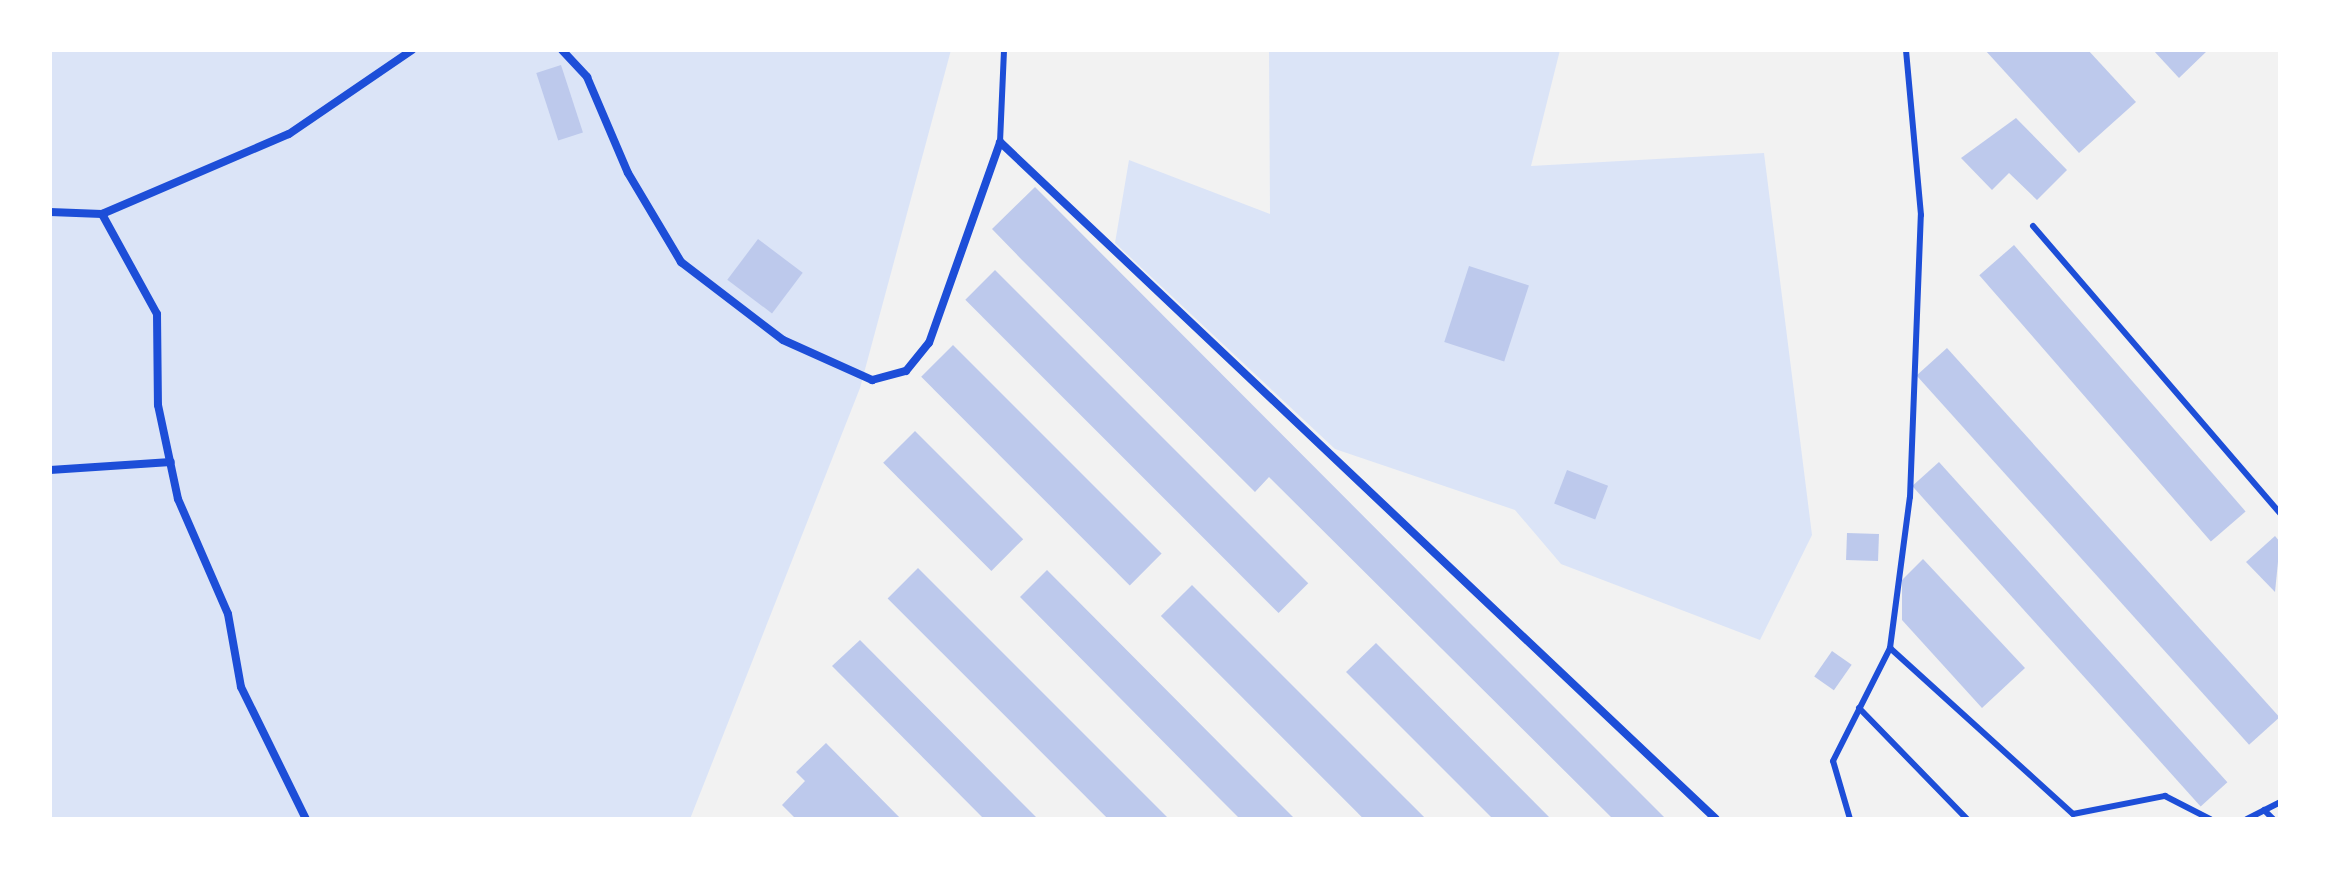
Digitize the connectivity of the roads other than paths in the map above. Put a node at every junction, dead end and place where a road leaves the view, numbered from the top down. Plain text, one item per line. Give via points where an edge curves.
1 (412, 50) edge
2 (562, 50) edge
3 (1004, 50) edge
4 (1906, 50) edge
5 (1000, 142) junction
6 (50, 212) edge
7 (102, 214) junction
8 (2033, 226) dead end
9 (171, 462) junction
10 (50, 470) edge
11 (2280, 513) edge
12 (1890, 648) junction
13 (1859, 708) junction
14 (2280, 802) edge
15 (2264, 810) junction
16 (2075, 816) edge
17 (306, 819) edge
18 (1716, 819) edge
19 (1850, 819) edge
20 (1967, 819) edge
21 (2210, 819) edge
22 (2247, 819) edge
23 (2273, 819) edge

1 - 7 street via 289,134
2 - 5 street via 587,77 628,173 681,262 783,340 872,380 906,371 929,343
3 - 5 lane
4 - 12 lane via 1921,215 1910,497
5 - 18 street
6 - 7 street
7 - 9 street via 157,314 158,405
8 - 11 lane
9 - 10 street
9 - 17 street via 178,499 228,614 241,687
12 - 13 lane
12 - 16 lane
13 - 19 lane via 1833,761
13 - 20 lane
14 - 15 lane
15 - 22 lane
15 - 23 lane
16 - 21 lane via 2165,796

